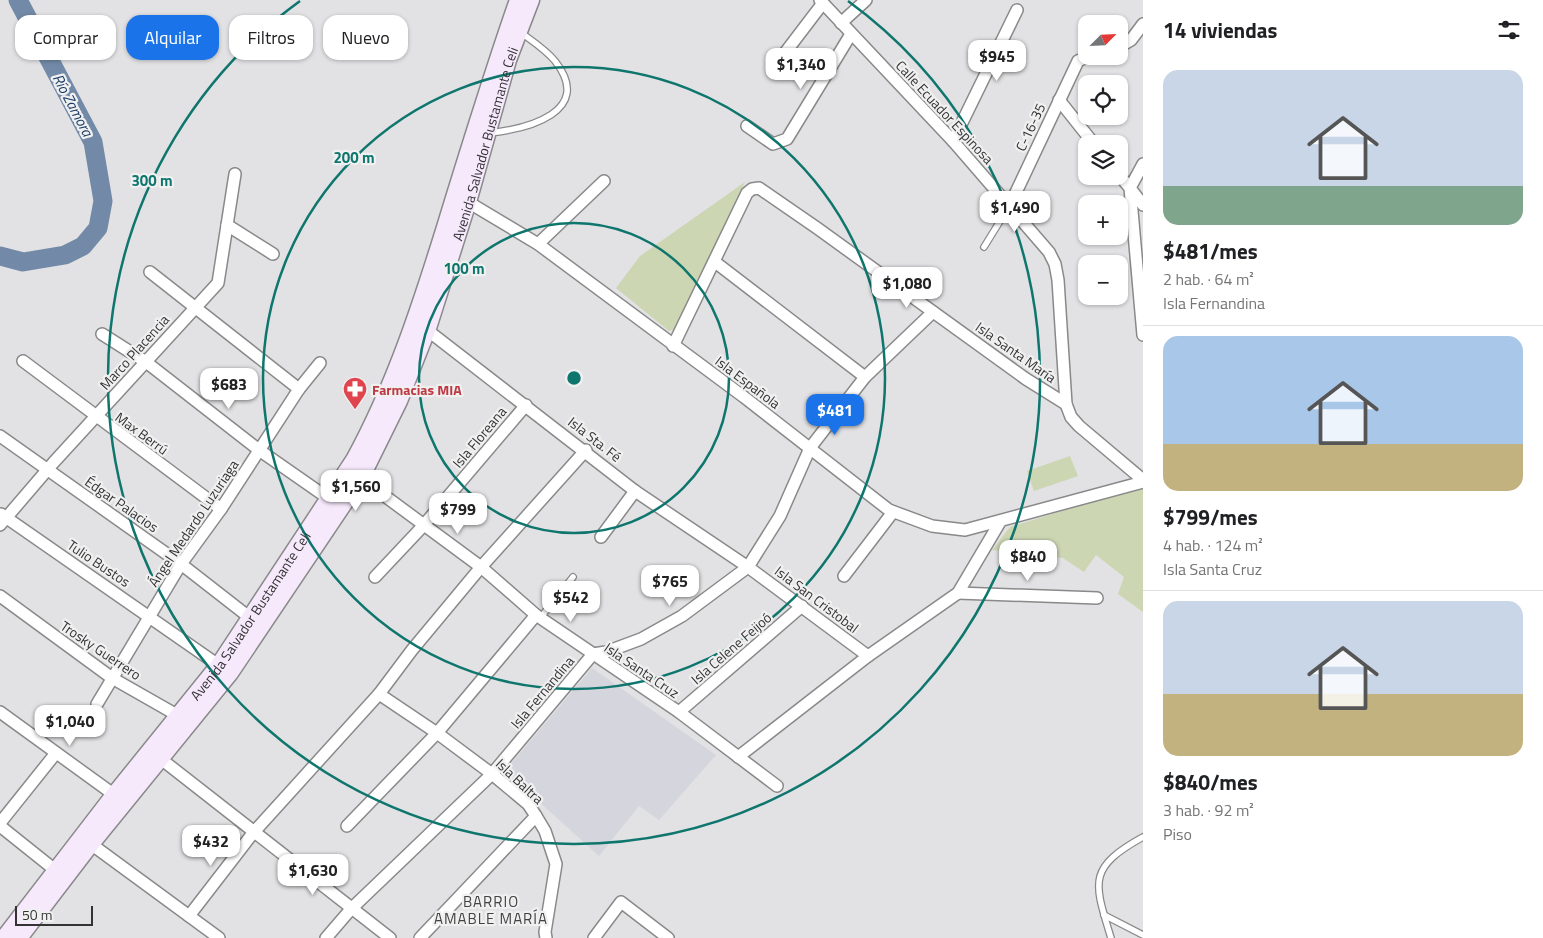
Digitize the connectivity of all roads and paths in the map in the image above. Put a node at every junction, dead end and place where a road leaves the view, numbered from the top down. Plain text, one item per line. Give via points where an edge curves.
1 (518, 0) edge
2 (531, 0) edge
3 (866, 0) edge
4 (821, 1) edge
5 (1018, 10) dead end
6 (841, 23) junction
7 (1143, 24) edge
8 (519, 31) junction
9 (851, 34) junction
10 (1128, 42) edge
11 (1079, 65) edge
12 (775, 66) dead end
13 (1059, 100) junction
14 (747, 126) dead end
15 (481, 131) junction
16 (1087, 135) edge
17 (953, 142) junction
18 (1143, 164) edge
19 (235, 174) dead end
20 (604, 181) dead end
21 (1127, 185) edge
22 (1130, 188) junction
23 (468, 202) junction
24 (1010, 205) junction
25 (1143, 205) edge
26 (227, 225) junction
27 (538, 244) junction
28 (984, 247) dead end
29 (273, 254) dead end
30 (715, 262) junction
31 (150, 272) dead end
32 (194, 308) junction
33 (933, 312) junction
34 (421, 325) junction
35 (102, 334) dead end
36 (1143, 335) edge
37 (673, 346) junction
38 (23, 361) dead end
39 (146, 362) junction
40 (320, 363) dead end
41 (865, 377) junction
42 (299, 390) junction
43 (1066, 404) junction
44 (526, 406) junction
45 (95, 417) junction
46 (0, 436) edge
47 (810, 448) junction
48 (260, 450) junction
49 (586, 450) junction
50 (48, 471) junction
51 (355, 473) junction
52 (1143, 481) edge
53 (635, 491) junction
54 (334, 502) junction
55 (221, 509) junction
56 (893, 512) junction
57 (2, 519) edge
58 (1000, 522) junction
59 (423, 526) junction
60 (601, 537) dead end
61 (181, 564) junction
62 (481, 567) junction
63 (748, 567) junction
64 (844, 576) dead end
65 (375, 577) dead end
66 (573, 577) dead end
67 (958, 593) junction
68 (0, 596) edge
69 (1097, 598) dead end
70 (802, 606) junction
71 (150, 616) junction
72 (538, 616) junction
73 (249, 617) junction
74 (593, 654) junction
75 (868, 656) junction
76 (224, 669) junction
77 (112, 678) junction
78 (379, 694) junction
79 (97, 704) dead end
80 (0, 712) edge
81 (679, 712) junction
82 (183, 719) junction
83 (437, 733) junction
84 (56, 753) junction
85 (738, 757) junction
86 (161, 759) junction
87 (492, 774) junction
88 (777, 786) dead end
89 (119, 799) junction
90 (536, 816) junction
91 (0, 824) edge
92 (347, 826) dead end
93 (253, 833) junction
94 (1142, 839) edge
95 (90, 844) junction
96 (55, 870) junction
97 (351, 909) junction
98 (1104, 915) junction
99 (189, 916) junction
100 (1143, 935) edge
101 (4, 938) edge
102 (19, 938) edge
103 (219, 938) edge
104 (326, 938) edge
105 (390, 938) edge
106 (420, 938) edge
107 (546, 938) edge
108 (594, 938) edge
109 (668, 938) edge
110 (1111, 938) edge

1 - 15 main road, Avenida Salvador Bustamante Celi
2 - 8 main road, Avenida Salvador Bustamante Celi
3 - 6 street
4 - 6 street, Calle Ecuador Espinosa
4 - 12 street
5 - 17 street
6 - 9 street, Calle Ecuador Espinosa
7 - 10 street
8 - 15 main road, Avenida Salvador Bustamante Celi
8 - 15 lane via 556,62 566,91 562,106 548,118 525,127
9 - 14 street via 787,139 773,144
9 - 17 street, Calle Ecuador Espinosa
11 - 13 street, C-16-35
13 - 16 street
13 - 24 street, C-16-35
15 - 23 main road, Avenida Salvador Bustamante Celi
15 - 34 main road, Avenida Salvador Bustamante Celi
17 - 24 street, Calle Ecuador Espinosa
18 - 22 street
19 - 26 street, Marco Placencia
20 - 27 street
21 - 22 street
22 - 25 street
22 - 36 street
23 - 27 street, Isla Española
23 - 34 main road, Avenida Salvador Bustamante Celi
24 - 28 lane
24 - 43 street, Calle Ecuador Espinosa via 1049,252 1055,264
26 - 29 street
26 - 32 street, Marco Placencia via 218,283
27 - 37 street, Isla Española
30 - 33 street, Isla Santa María via 747,193 759,188
30 - 37 street
30 - 41 street
31 - 32 street
32 - 39 street, Marco Placencia
32 - 42 street
33 - 41 street, Isla Fernandina
33 - 43 street, Isla Santa María
34 - 44 street, Isla Sta. Fé
34 - 51 main road, Avenida Salvador Bustamante Celi via 399,401
35 - 39 street
37 - 47 street, Isla Española
38 - 45 street, Max Berrú
39 - 45 street, Marco Placencia
39 - 48 street
40 - 42 street, Ángel Medardo Luzuriaga
41 - 47 street, Isla Fernandina
42 - 48 street, Ángel Medardo Luzuriaga
43 - 52 street, Calle Ecuador Espinosa via 1078,426
44 - 49 street, Isla Sta. Fé
44 - 59 street, Isla Floreana
45 - 50 street, Marco Placencia
45 - 55 street, Max Berrú
46 - 50 street, Édgar Palacios
47 - 56 street, Isla Española
47 - 63 street, Isla Fernandina via 780,516
48 - 54 street
48 - 55 street, Ángel Medardo Luzuriaga
49 - 53 street, Isla Sta. Fé
49 - 62 street
50 - 57 street, Marco Placencia
50 - 61 street, Édgar Palacios
51 - 54 main road, Avenida Salvador Bustamante Celi
51 - 59 street, Isla Santa Cruz
52 - 58 street, Isla Española
53 - 60 street
53 - 63 street, Isla Sta. Fé
54 - 73 main road, Avenida Salvador Bustamante Celi
54 - 76 main road, Avenida Salvador Bustamante Celi
55 - 61 street, Ángel Medardo Luzuriaga
56 - 58 street, Isla Española via 914,521 966,530
56 - 64 street
57 - 71 street, Tulio Bustos
58 - 67 street
59 - 62 street, Isla Santa Cruz
59 - 65 street, Isla Floreana
61 - 71 street, Ángel Medardo Luzuriaga
61 - 73 street, Édgar Palacios
62 - 72 street, Isla Santa Cruz
62 - 78 street
63 - 70 street, Isla San Cristobal
63 - 74 street, Isla Fernandina via 682,616 641,639
66 - 72 lane
67 - 69 street
67 - 75 street
68 - 77 street, Trosky Guerrero
70 - 75 street, Isla San Cristobal
70 - 81 street, Isla Celene Feijoó
71 - 76 street, Tulio Bustos
71 - 77 street, Ángel Medardo Luzuriaga
72 - 74 street, Isla Santa Cruz
72 - 83 street
73 - 76 main road, Avenida Salvador Bustamante Celi
74 - 81 street, Isla Santa Cruz
74 - 87 street, Isla Fernandina
75 - 85 street
76 - 82 main road, Avenida Salvador Bustamante Celi
77 - 79 street, Ángel Medardo Luzuriaga
77 - 82 street, Trosky Guerrero
78 - 83 street, Isla Baltra
78 - 93 street
80 - 84 street
81 - 85 street, Isla Santa Cruz
82 - 86 main road, Avenida Salvador Bustamante Celi
82 - 89 main road, Avenida Salvador Bustamante Celi
83 - 87 street, Isla Baltra
83 - 92 street
84 - 89 street
84 - 91 street
85 - 88 street, Isla Santa Cruz
86 - 89 main road, Avenida Salvador Bustamante Celi
86 - 93 street
87 - 90 street, Isla Baltra via 528,804
87 - 97 street, Isla Fernandina
89 - 95 main road, Avenida Salvador Bustamante Celi
89 - 96 main road, Avenida Salvador Bustamante Celi
90 - 106 street
90 - 107 street, Isla Baltra via 545,831 556,864
91 - 96 street
93 - 97 street
93 - 99 street
94 - 98 lane via 1114,855 1104,868 1097,885
95 - 99 street
95 - 102 main road, Avenida Salvador Bustamante Celi
96 - 101 main road, Avenida Salvador Bustamante Celi
97 - 104 street, Isla Fernandina
97 - 105 street
98 - 100 lane
98 - 110 lane
99 - 103 street
108 - 109 street via 621,902

